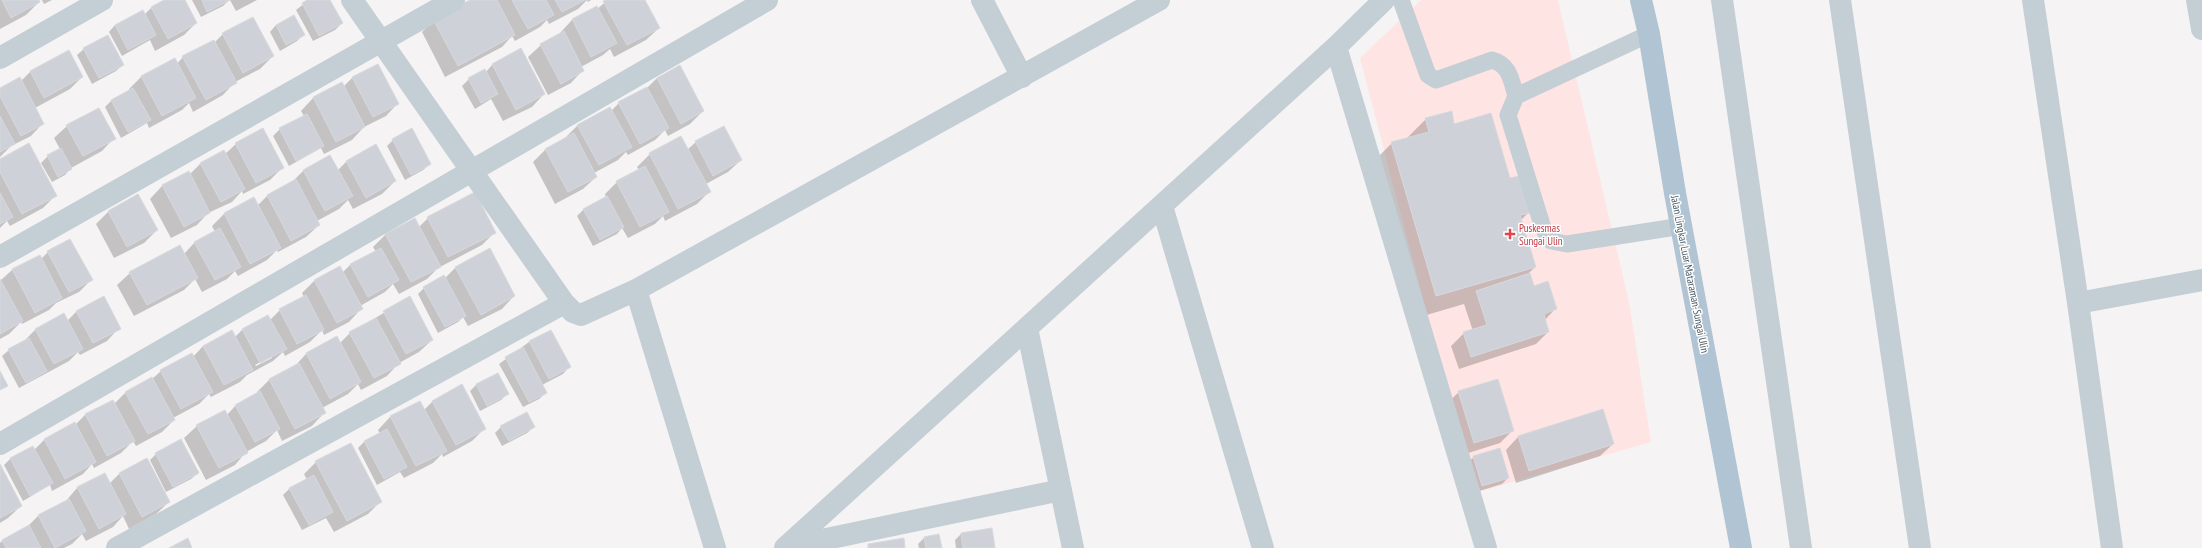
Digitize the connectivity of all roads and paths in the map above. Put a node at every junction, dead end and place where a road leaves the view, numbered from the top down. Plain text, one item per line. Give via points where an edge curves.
1 (102, 0) edge
2 (352, 0) edge
3 (454, 0) edge
4 (767, 0) edge
5 (982, 0) edge
6 (1384, 0) edge
7 (1401, 0) edge
8 (1641, 0) edge
9 (1722, 0) edge
10 (1840, 0) edge
11 (2033, 0) edge
12 (2197, 0) edge
13 (1149, 2) edge
14 (2202, 29) edge
15 (1649, 34) junction
16 (381, 41) junction
17 (1336, 47) junction
18 (0, 58) edge
19 (1022, 77) junction
20 (1516, 96) junction
21 (472, 171) junction
22 (1162, 206) junction
23 (1682, 226) junction
24 (0, 257) edge
25 (2202, 280) edge
26 (636, 290) junction
27 (564, 303) junction
28 (2078, 303) junction
29 (1027, 328) junction
30 (0, 444) edge
31 (1061, 490) junction
32 (116, 548) edge
33 (716, 548) edge
34 (786, 548) edge
35 (1073, 548) edge
36 (1263, 548) edge
37 (1486, 548) edge
38 (1741, 548) edge
39 (1801, 548) edge
40 (1920, 548) edge
41 (2112, 548) edge

1 - 18 street
2 - 16 street
3 - 16 street
4 - 21 street
5 - 19 street
6 - 17 street
7 - 20 lane via 1428,75 1436,80 1492,60 1502,63 1509,71
8 - 15 main road, Jalan Lingkar Luar Mataraman-Sungai Ulin
9 - 39 street
10 - 40 street
11 - 28 street
12 - 14 street
13 - 19 street
15 - 20 lane
15 - 23 main road, Jalan Lingkar Luar Mataraman-Sungai Ulin
16 - 21 street
16 - 24 street
17 - 22 street
17 - 37 street
19 - 26 street
20 - 23 lane via 1508,116 1543,228 1551,241 1567,244
21 - 27 street
21 - 30 street
22 - 29 street
22 - 36 street
23 - 38 main road, Jalan Lingkar Luar Mataraman-Sungai Ulin
25 - 28 street
26 - 27 street via 581,315 573,312
26 - 33 street
27 - 32 street
28 - 41 street
29 - 31 street
29 - 34 street
31 - 34 street
31 - 35 street

